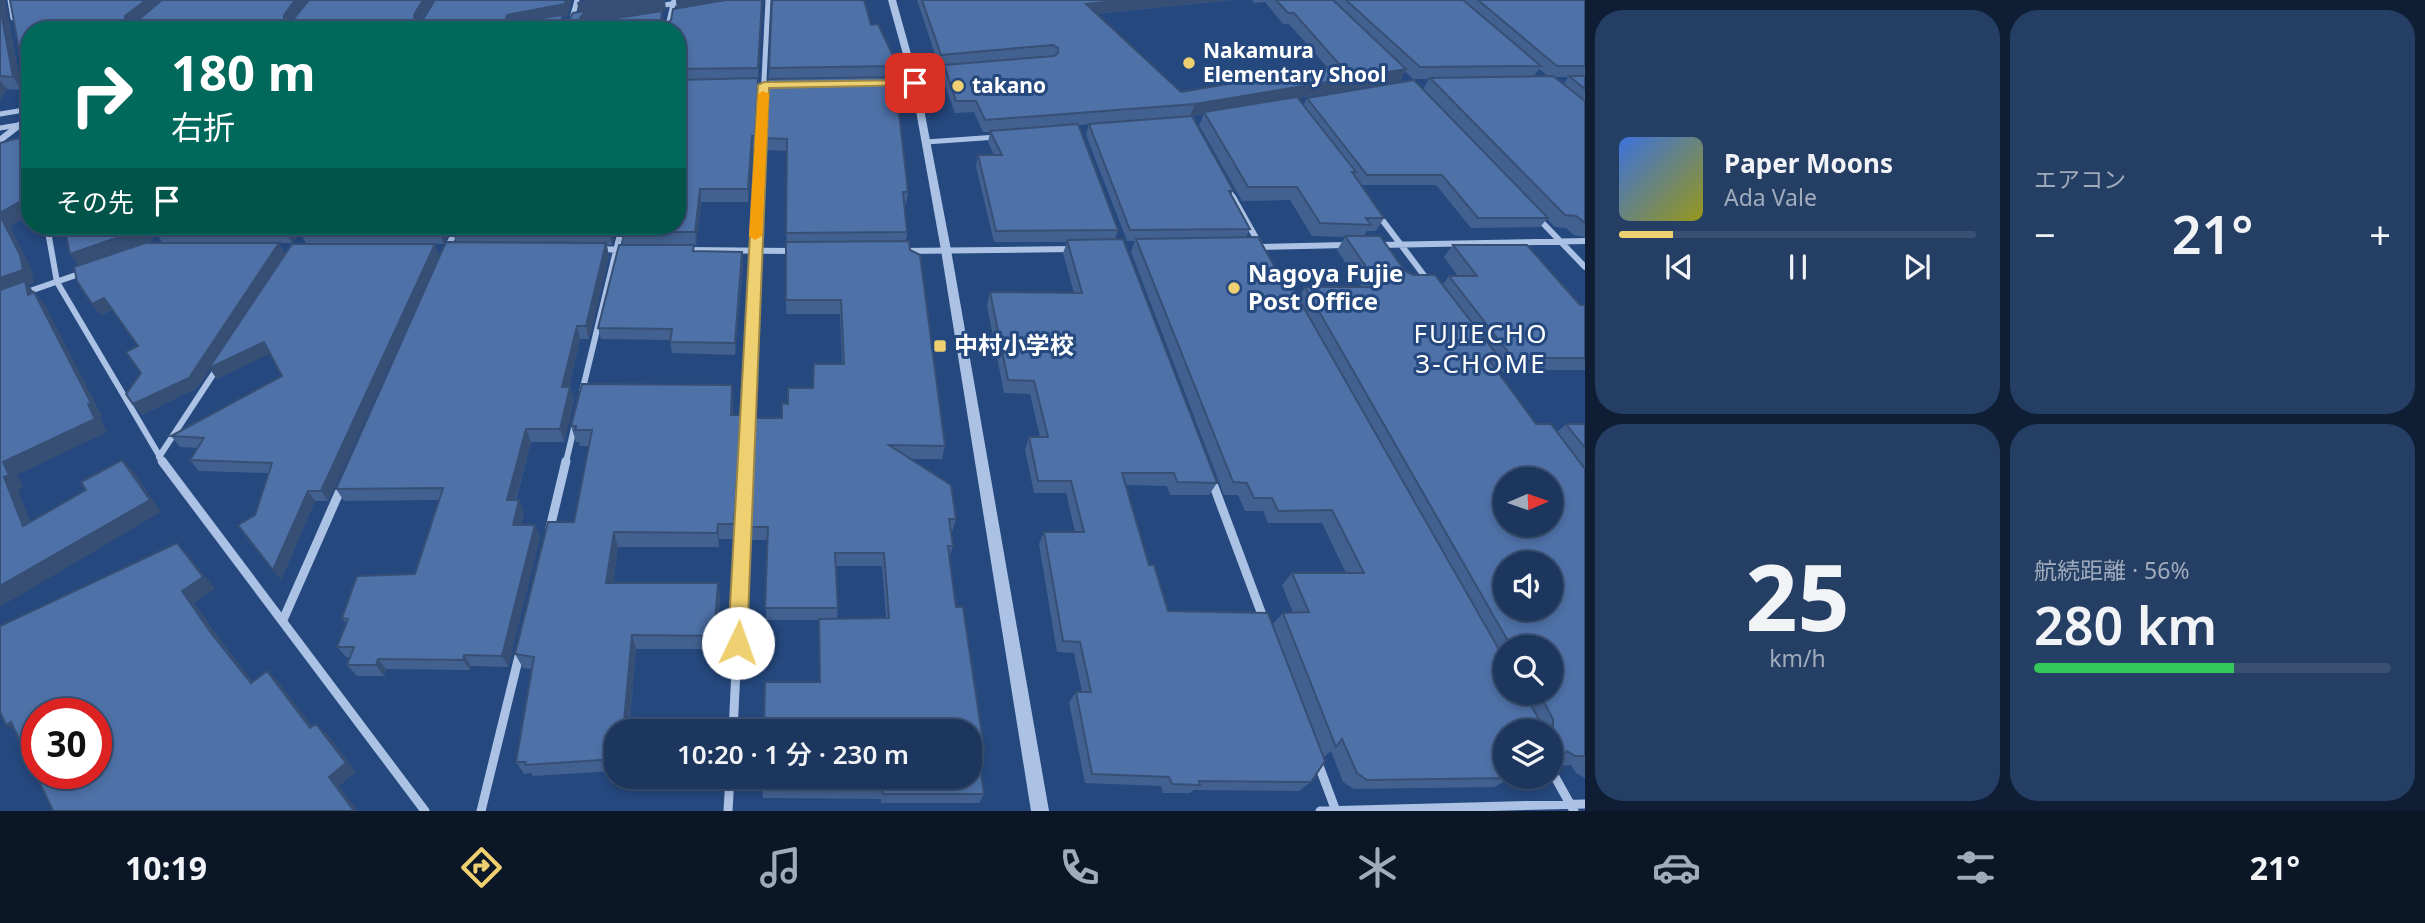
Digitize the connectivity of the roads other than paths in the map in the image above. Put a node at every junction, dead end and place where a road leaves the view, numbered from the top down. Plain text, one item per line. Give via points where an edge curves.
1 (10, 0) edge
2 (577, 0) edge
3 (695, 0) edge
4 (768, 0) edge
5 (892, 0) edge
6 (673, 2) edge
7 (648, 8) edge
8 (684, 14) edge
9 (670, 16) junction
10 (585, 18) edge
11 (659, 18) edge
12 (572, 20) junction
13 (566, 21) edge
14 (669, 21) edge
15 (15, 27) edge
16 (951, 71) edge
17 (914, 79) junction
18 (874, 83) edge
19 (751, 85) edge
20 (764, 85) junction
21 (777, 85) edge
22 (21, 109) edge
23 (0, 114) edge
24 (21, 123) edge
25 (21, 126) edge
26 (0, 128) edge
27 (1010, 136) edge
28 (0, 141) edge
29 (926, 142) junction
30 (1223, 178) edge
31 (1373, 209) edge
32 (1532, 212) edge
33 (49, 235) edge
34 (454, 235) edge
35 (620, 235) edge
36 (1560, 241) junction
37 (1585, 241) edge
38 (1400, 244) junction
39 (1358, 245) edge
40 (1372, 245) edge
41 (1247, 247) edge
42 (1261, 247) junction
43 (1085, 248) edge
44 (433, 249) edge
45 (447, 249) junction
46 (460, 249) edge
47 (591, 249) edge
48 (617, 249) junction
49 (631, 250) edge
50 (672, 250) edge
51 (946, 250) junction
52 (754, 251) junction
53 (796, 251) edge
54 (892, 251) edge
55 (1268, 259) edge
56 (442, 261) edge
57 (1585, 267) edge
58 (93, 269) edge
59 (57, 282) junction
60 (1433, 288) edge
61 (11, 298) edge
62 (220, 365) edge
63 (581, 398) edge
64 (578, 411) edge
65 (159, 457) junction
66 (1207, 468) edge
67 (346, 479) edge
68 (548, 534) edge
69 (283, 620) junction
70 (1269, 634) edge
71 (523, 639) edge
72 (734, 719) edge
73 (1312, 748) edge
74 (729, 789) edge
75 (1562, 789) edge
76 (1585, 804) edge
77 (1572, 808) edge
78 (425, 811) edge
79 (481, 811) edge
80 (728, 811) edge
81 (1041, 811) edge
82 (1320, 811) edge
83 (1336, 811) edge

1 - 15 street
2 - 12 street
3 - 6 street
4 - 20 street
5 - 17 street
6 - 7 street
6 - 9 street
8 - 9 street
9 - 11 street
9 - 14 street
10 - 12 street
12 - 13 street
16 - 17 street
17 - 18 street
17 - 29 street
19 - 20 street
20 - 21 street
20 - 52 street
22 - 23 street
24 - 26 street
25 - 28 street
27 - 29 street
29 - 51 street
30 - 42 street
31 - 38 street
32 - 36 street
33 - 59 street
34 - 45 street
35 - 48 street
36 - 37 street
36 - 38 street
36 - 57 street
38 - 40 street
38 - 60 street
39 - 42 street
41 - 42 street
42 - 55 street
43 - 51 street
44 - 45 street
45 - 46 street
45 - 56 street
47 - 48 street
48 - 49 street
48 - 63 street
50 - 52 street
51 - 54 street
51 - 81 street
52 - 53 street
52 - 72 street
58 - 59 street
59 - 61 street
59 - 65 street
62 - 65 street
64 - 68 street
65 - 69 street
66 - 70 street
67 - 69 street
69 - 78 street
71 - 79 street
73 - 83 street
74 - 80 street
75 - 77 street
76 - 77 street
77 - 83 street
82 - 83 street

